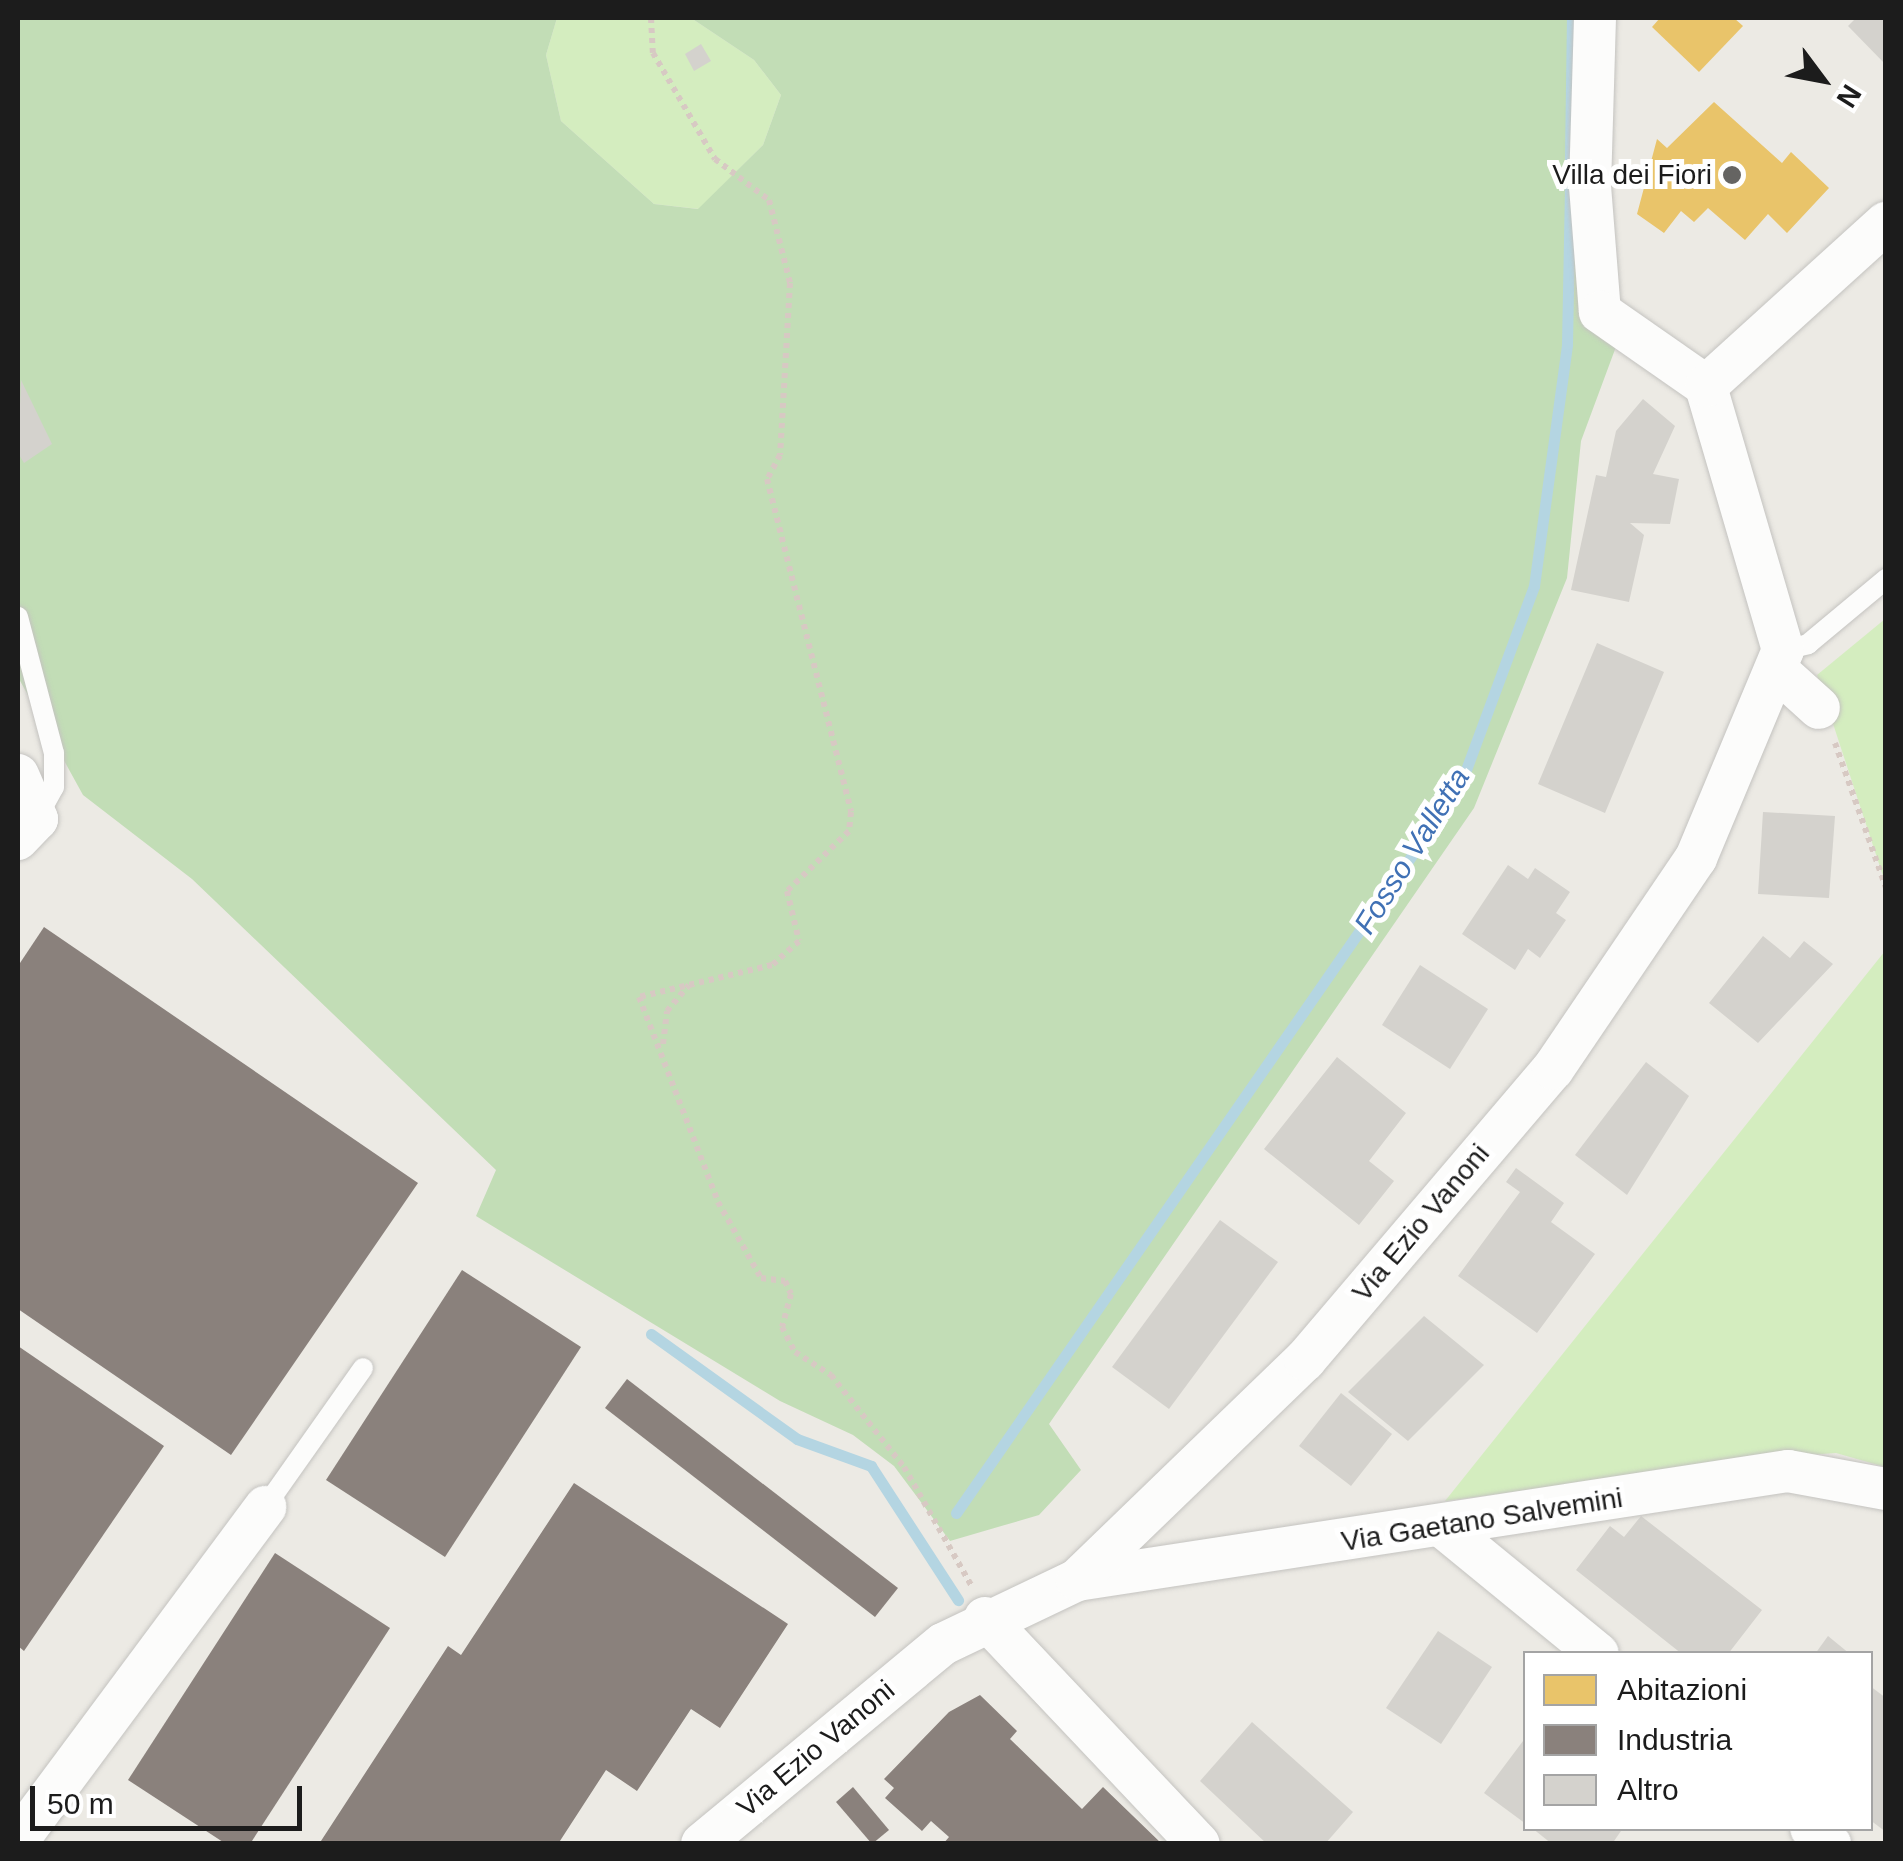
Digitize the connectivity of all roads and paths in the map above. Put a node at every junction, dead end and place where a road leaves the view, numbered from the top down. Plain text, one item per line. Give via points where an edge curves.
1 (651, 18) edge
2 (1595, 18) edge
3 (1886, 223) edge
4 (1706, 386) junction
5 (1886, 579) edge
6 (18, 617) edge
7 (1780, 661) junction
8 (1819, 708) joint
9 (18, 775) edge
10 (27, 829) edge
11 (1886, 888) edge
12 (690, 984) junction
13 (663, 1046) junction
14 (363, 1368) dead end
15 (1886, 1488) edge
16 (266, 1507) joint
17 (1443, 1527) junction
18 (1077, 1580) junction
19 (985, 1618) junction
20 (1594, 1651) edge
21 (18, 1840) edge
22 (702, 1844) edge
23 (1199, 1844) edge

1 - 12 path via 653,53 715,160 768,200 786,266 780,455 767,479 851,812 849,831 787,891 799,941 748,977
2 - 4 street via 1590,186 1600,312
3 - 4 street
4 - 7 street
5 - 7 lane
6 - 10 lane via 54,753 54,786
7 - 8 street
7 - 18 street, Via Ezio Vanoni via 1696,858 1553,1069 1304,1360
8 - 11 path via 1857,789
9 - 10 street
12 - 13 path via 667,1011
12 - 13 path via 641,993
13 - 19 path via 718,1202 761,1278 785,1281 791,1294 782,1327 795,1352 831,1375 904,1467
14 - 16 lane
15 - 17 street, Via Gaetano Salvemini via 1788,1471
16 - 21 street
17 - 18 street, Via Gaetano Salvemini
17 - 20 street
18 - 19 street, Via Ezio Vanoni
19 - 22 street, Via Ezio Vanoni
19 - 23 street

